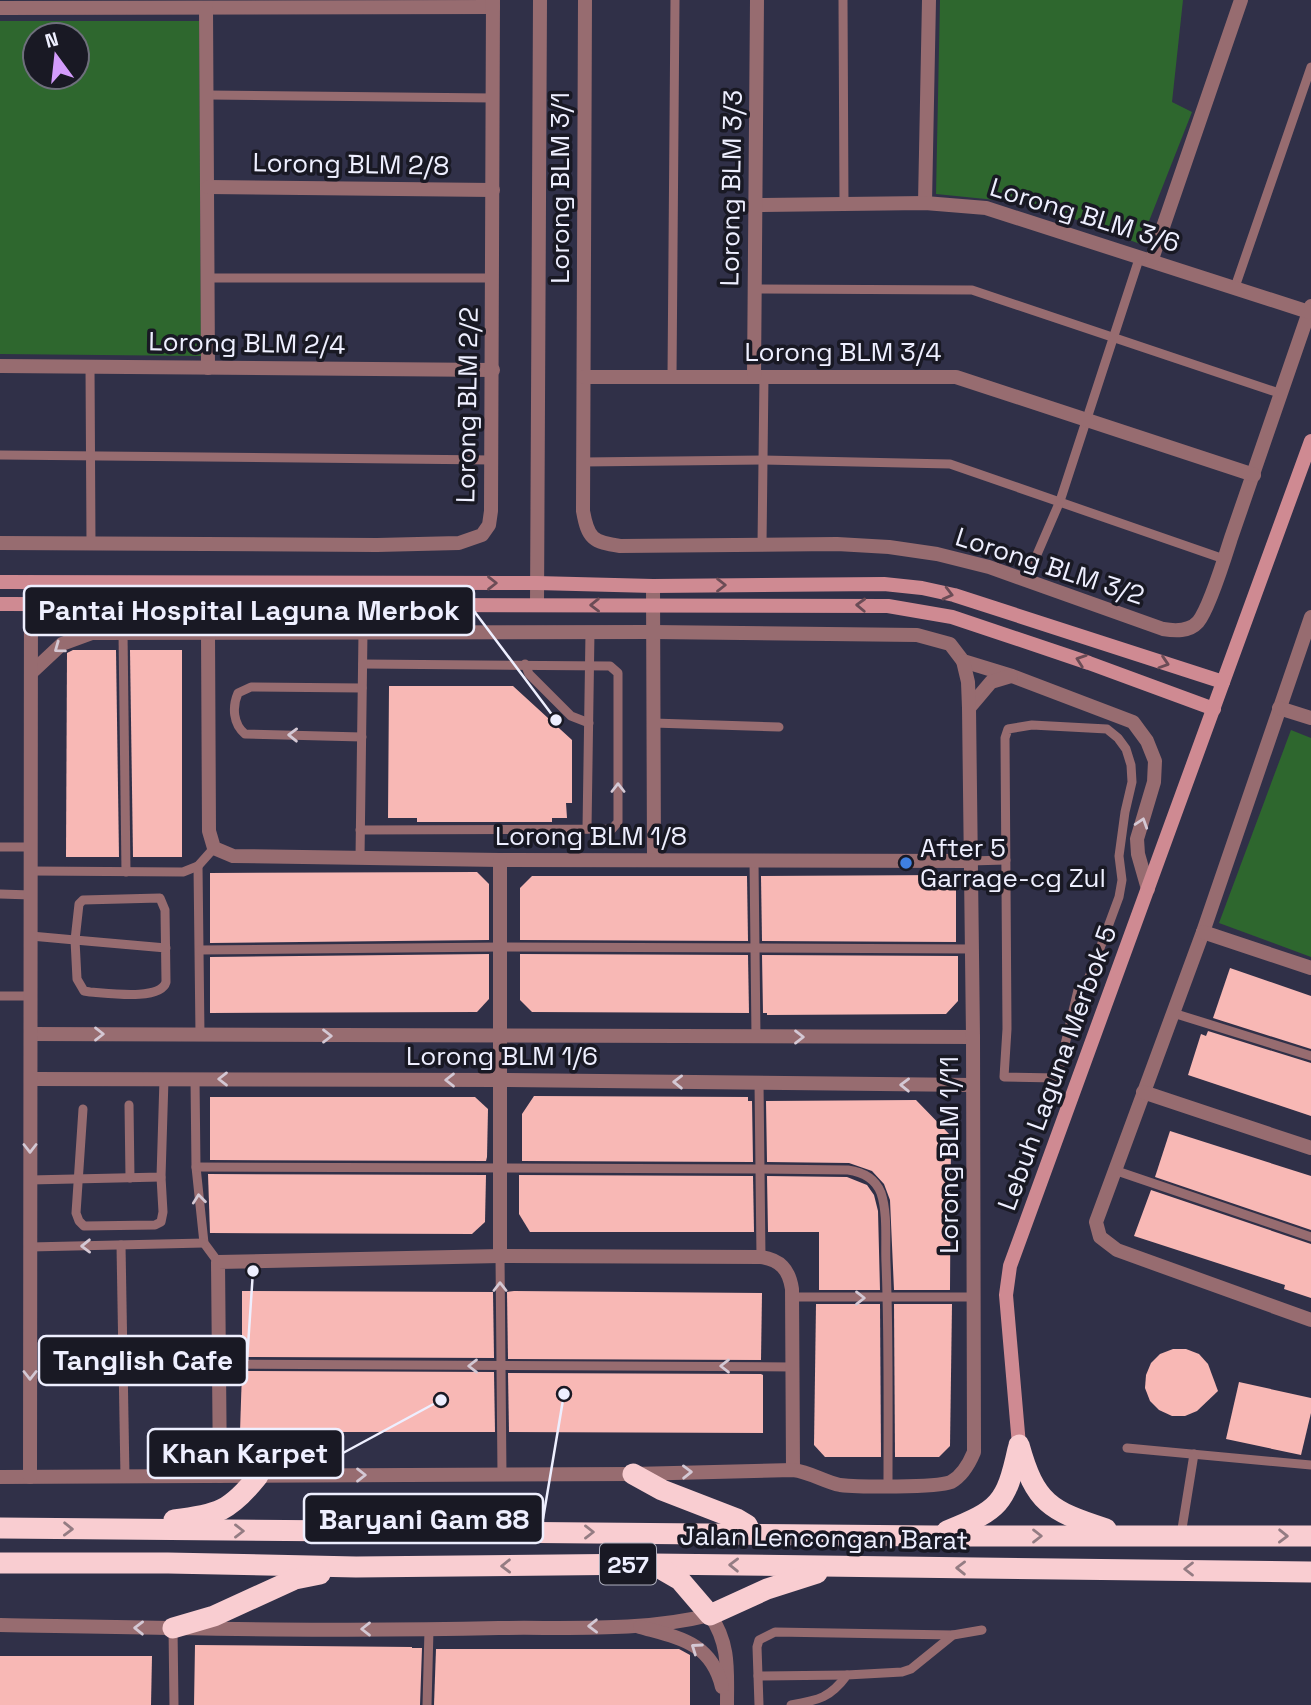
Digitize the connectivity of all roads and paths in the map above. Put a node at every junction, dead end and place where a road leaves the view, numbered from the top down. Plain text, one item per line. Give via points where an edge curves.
1 (540, 0) edge
2 (585, 0) edge
3 (675, 0) edge
4 (757, 0) edge
5 (843, 0) edge
6 (929, 0) edge
7 (1241, 0) edge
8 (493, 3) edge
9 (91, 4) edge
10 (0, 8) edge
11 (206, 9) junction
12 (1311, 67) edge
13 (208, 95) junction
14 (493, 97) junction
15 (208, 187) junction
16 (493, 190) junction
17 (925, 203) junction
18 (844, 204) junction
19 (756, 205) junction
20 (1146, 258) junction
21 (209, 278) junction
22 (492, 278) junction
23 (1235, 287) junction
24 (754, 289) junction
25 (1310, 309) edge
26 (1112, 338) junction
27 (0, 366) edge
28 (90, 366) junction
29 (208, 368) junction
30 (493, 370) junction
31 (759, 376) junction
32 (584, 377) junction
33 (672, 377) junction
34 (1282, 394) junction
35 (1085, 419) junction
36 (1311, 441) edge
37 (0, 455) edge
38 (89, 455) junction
39 (492, 460) junction
40 (763, 460) junction
41 (583, 462) junction
42 (1254, 475) junction
43 (1060, 501) junction
44 (0, 543) edge
45 (91, 543) junction
46 (762, 545) junction
47 (1224, 559) junction
48 (1026, 580) junction
49 (0, 582) edge
50 (31, 582) junction
51 (537, 583) junction
52 (653, 586) junction
53 (0, 604) edge
54 (31, 604) junction
55 (653, 604) junction
56 (537, 605) junction
57 (1310, 623) edge
58 (31, 625) junction
59 (208, 632) junction
60 (363, 632) junction
61 (590, 632) junction
62 (653, 632) junction
63 (93, 633) junction
64 (124, 633) junction
65 (963, 661) junction
66 (363, 664) junction
67 (525, 664) junction
68 (590, 665) junction
69 (31, 673) junction
70 (1012, 676) junction
71 (1223, 682) junction
72 (362, 688) junction
73 (969, 708) junction
74 (1279, 708) junction
75 (1214, 709) junction
76 (1311, 718) edge
77 (589, 723) junction
78 (653, 723) junction
79 (779, 727) dead end
80 (362, 737) junction
81 (587, 829) junction
82 (360, 830) junction
83 (0, 847) edge
84 (31, 847) junction
85 (214, 848) junction
86 (360, 858) junction
87 (500, 860) junction
88 (654, 860) junction
89 (754, 860) junction
90 (1006, 860) junction
91 (970, 861) junction
92 (198, 866) junction
93 (31, 870) junction
94 (126, 872) junction
95 (1148, 889) junction
96 (0, 894) edge
97 (31, 895) junction
98 (1203, 932) junction
99 (31, 936) junction
100 (75, 940) junction
101 (500, 947) junction
102 (166, 948) junction
103 (972, 948) junction
104 (755, 949) junction
105 (200, 950) junction
106 (1311, 968) edge
107 (0, 996) edge
108 (31, 996) junction
109 (1173, 1013) junction
110 (31, 1034) junction
111 (200, 1035) junction
112 (500, 1037) junction
113 (757, 1037) junction
114 (973, 1037) junction
115 (1311, 1056) edge
116 (31, 1079) junction
117 (163, 1079) junction
118 (195, 1079) junction
119 (501, 1080) junction
120 (758, 1083) junction
121 (973, 1085) junction
122 (1143, 1092) junction
123 (129, 1105) dead end
124 (83, 1109) dead end
125 (1311, 1149) edge
126 (196, 1167) junction
127 (500, 1168) junction
128 (760, 1168) junction
129 (1114, 1170) junction
130 (161, 1177) junction
131 (130, 1178) junction
132 (79, 1179) junction
133 (30, 1180) junction
134 (1311, 1237) edge
135 (204, 1243) junction
136 (121, 1245) junction
137 (30, 1247) junction
138 (500, 1256) junction
139 (761, 1257) junction
140 (218, 1262) junction
141 (792, 1297) junction
142 (974, 1297) junction
143 (888, 1298) junction
144 (1311, 1320) edge
145 (219, 1364) junction
146 (500, 1366) junction
147 (793, 1367) junction
148 (1019, 1445) junction
149 (1127, 1448) dead end
150 (1194, 1454) junction
151 (1311, 1465) edge
152 (793, 1470) junction
153 (633, 1474) junction
154 (502, 1475) junction
155 (220, 1476) junction
156 (258, 1476) junction
157 (0, 1477) edge
158 (30, 1477) junction
159 (125, 1477) junction
160 (888, 1485) junction
161 (0, 1528) edge
162 (146, 1531) junction
163 (751, 1533) junction
164 (1128, 1535) junction
165 (1181, 1535) junction
166 (935, 1536) junction
167 (1311, 1536) edge
168 (0, 1563) edge
169 (652, 1564) junction
170 (847, 1566) junction
171 (356, 1567) junction
172 (1311, 1572) edge
173 (710, 1615) junction
174 (0, 1625) edge
175 (633, 1625) junction
176 (173, 1628) junction
177 (429, 1630) junction
178 (982, 1630) dead end
179 (953, 1635) junction
180 (847, 1675) junction
181 (758, 1676) junction
182 (174, 1705) edge
183 (427, 1705) edge
184 (727, 1705) edge
185 (759, 1705) edge
186 (791, 1705) edge

1 - 51 street
2 - 32 street, Lorong BLM 3/1
3 - 33 lane
4 - 19 street, Lorong BLM 3/3
5 - 18 lane
6 - 17 street
7 - 20 street
8 - 11 street
8 - 14 street, Lorong BLM 2/2
9 - 10 street
9 - 11 street
11 - 13 street
12 - 23 lane
13 - 14 lane
13 - 15 street
14 - 16 street, Lorong BLM 2/2
15 - 16 street, Lorong BLM 2/8
15 - 21 street
16 - 22 street, Lorong BLM 2/2
17 - 18 street, Lorong BLM 3/6
17 - 20 street, Lorong BLM 3/6 via 986,208
18 - 19 street, Lorong BLM 3/6
19 - 24 street, Lorong BLM 3/3
20 - 23 street, Lorong BLM 3/6
20 - 26 lane
21 - 22 lane
21 - 29 street
22 - 30 street, Lorong BLM 2/2
23 - 25 street, Lorong BLM 3/6
24 - 26 lane via 972,290
24 - 31 street, Lorong BLM 3/3
25 - 34 street, Lorong BLM 3/2
26 - 34 lane
26 - 35 lane
27 - 28 street, Lorong BLM 2/4
28 - 29 street, Lorong BLM 2/4
28 - 38 lane
29 - 30 street, Lorong BLM 2/4
30 - 39 street, Lorong BLM 2/2
31 - 33 street, Lorong BLM 3/4
31 - 35 street, Lorong BLM 3/4 via 956,377
31 - 40 lane
32 - 33 street, Lorong BLM 3/4
32 - 41 street, Lorong BLM 3/2
34 - 42 street, Lorong BLM 3/2
35 - 42 street, Lorong BLM 3/4
35 - 43 lane
36 - 71 street, Lebuh Laguna Merbok 5
37 - 38 lane
38 - 39 lane
38 - 45 lane
39 - 45 street, Lorong BLM 2/2 via 489,525 482,535 459,543
40 - 41 lane
40 - 43 lane via 950,464
40 - 46 lane
41 - 46 street, Lorong BLM 3/2 via 583,511 594,540 620,546
42 - 47 street, Lorong BLM 3/2
43 - 47 lane
43 - 48 lane
44 - 45 street, Lorong BLM 2/2
46 - 48 street, Lorong BLM 3/2 via 889,547 967,561
47 - 48 street, Lorong BLM 3/2 via 1197,624 1177,631
49 - 50 street
50 -> 51 street
50 - 54 street
51 - 52 street
51 - 56 street
52 - 55 street
52 -> 71 street via 884,584 922,588
53 - 54 street
54 - 56 street
54 - 58 street
55 -> 56 street
55 - 62 street
75 -> 55 street via 977,625 919,610 853,605
57 - 74 street
58 - 63 street
58 - 69 street
59 - 60 street
59 - 64 street
59 - 85 street via 209,831
60 - 61 street
60 - 66 lane
61 - 62 street
61 - 68 lane
62 - 65 street via 906,633 942,640
62 - 78 street
63 - 64 street
63 -> 69 street via 62,644
64 - 94 lane
65 - 70 street
65 - 73 street, Lorong BLM 1/11
66 - 67 lane
66 - 72 lane
67 - 68 lane
67 - 77 lane via 529,674 572,716
68 - 77 lane
81 -> 68 lane via 612,829 618,822 618,673 610,666
69 - 84 street
70 - 73 street via 992,682
95 -> 70 street via 1137,839 1154,782 1155,761 1147,740 1133,722
71 - 75 street, Lebuh Laguna Merbok 5
72 - 80 lane
80 -> 72 lane via 245,734 236,723 235,709 238,693 251,687
73 - 91 street, Lorong BLM 1/11
74 - 76 street
74 - 98 street
75 - 95 street, Lebuh Laguna Merbok 5
77 - 81 lane
78 - 79 lane
78 - 88 street
80 - 82 lane
81 - 82 lane
82 - 86 lane
83 - 84 lane
84 - 93 street
85 - 86 street, Lorong BLM 1/8 via 233,856
85 - 92 lane
86 - 87 street, Lorong BLM 1/8
87 - 88 street, Lorong BLM 1/8
87 - 101 street
88 - 89 street, Lorong BLM 1/8
89 - 91 street, Lorong BLM 1/8
89 - 104 lane
90 - 90 lane via 1003,1077 1057,1078 1078,990 1092,970 1122,880 1119,856 1132,782 1126,749 1118,738 1096,727 1008,729
90 - 91 lane
91 - 103 street, Lorong BLM 1/11
92 - 94 lane via 183,872
92 - 105 lane
93 - 94 lane
93 - 97 street
95 - 148 street, Lebuh Laguna Merbok 5 via 1006,1280
96 - 97 lane
97 - 99 street
98 - 106 street
98 - 109 street
99 - 100 lane
99 - 108 street
100 - 102 lane
100 - 102 lane via 83,900 156,897 165,909
100 - 102 lane via 77,979 84,991 90,992 161,991 166,982
101 - 104 lane
101 - 105 lane
101 - 112 street
103 - 104 lane
103 - 114 street, Lorong BLM 1/11
104 - 113 lane
105 - 111 lane
107 - 108 lane
108 - 110 street
109 - 115 lane
109 - 122 street
110 -> 111 street, Lorong BLM 1/6
110 - 116 street
111 -> 112 street, Lorong BLM 1/6
112 - 113 street, Lorong BLM 1/6
112 - 119 street
113 -> 114 street, Lorong BLM 1/6
114 - 121 street, Lorong BLM 1/11
116 - 117 street, Lorong BLM 1/6
116 -> 133 street
117 - 118 street, Lorong BLM 1/6
117 - 130 lane
119 -> 118 street, Lorong BLM 1/6
118 - 126 lane
120 -> 119 street, Lorong BLM 1/6
119 - 127 street
121 -> 120 street, Lorong BLM 1/6
120 - 128 lane
121 - 142 street, Lorong BLM 1/11
122 - 125 street
122 - 129 street
123 - 131 lane
124 - 132 lane
126 - 127 lane
135 -> 126 lane
127 - 128 lane
127 - 138 street
128 - 139 lane
128 - 143 lane via 848,1170 875,1182 882,1196
129 - 134 lane
129 - 144 street via 1096,1222 1105,1243
130 - 131 lane
130 - 132 lane via 163,1212 161,1222 155,1225 85,1226 76,1213
131 - 132 lane
132 - 133 lane
133 - 137 street
135 - 136 lane
135 - 140 lane
136 -> 137 lane
136 - 159 lane
137 -> 158 street
138 - 139 street
138 - 140 street
146 -> 138 lane
139 - 141 street via 780,1263 787,1271
140 - 145 street
141 -> 143 lane
141 - 147 street
142 - 143 lane
142 - 160 street, Lorong BLM 1/11 via 974,1452 970,1462 952,1481 942,1484
143 - 160 lane
146 -> 145 lane
145 - 155 street
147 -> 146 lane
146 - 154 lane
147 - 152 street
148 - 164 highway via 1027,1475 1052,1508
148 - 166 highway via 1011,1482 996,1507
149 - 150 lane
150 - 151 lane
150 - 165 lane
153 -> 152 street, Lorong BLM 1/11
152 - 160 street, Lorong BLM 1/11 via 840,1485
153 - 154 street, Lorong BLM 1/11
153 - 163 highway via 737,1519
156 -> 154 street, Lorong BLM 1/11
155 - 156 street, Lorong BLM 1/11
155 - 159 street, Lorong BLM 1/11
156 - 162 highway via 242,1496 213,1514 170,1520
157 - 158 street, Lorong BLM 1/11
158 - 159 street, Lorong BLM 1/11
161 -> 162 highway, Jalan Lencongan Barat / 257
162 -> 163 highway, Jalan Lencongan Barat / 257
163 - 166 highway, Jalan Lencongan Barat / 257
164 - 165 highway, Jalan Lencongan Barat / 257
166 -> 164 highway, Jalan Lencongan Barat / 257
165 -> 167 highway, Jalan Lencongan Barat / 257
168 - 171 highway, Jalan Lencongan Barat / 257
170 -> 169 highway, Jalan Lencongan Barat / 257
169 -> 171 highway, Jalan Lencongan Barat / 257
169 - 173 highway via 680,1580
172 -> 170 highway, Jalan Lencongan Barat / 257
170 - 173 highway via 799,1577
171 - 176 highway via 295,1579 214,1616
173 - 175 street
173 - 184 street via 720,1631 727,1661
176 -> 174 street
175 -> 177 street
184 -> 175 street via 718,1670 706,1654 687,1641
177 -> 176 street
176 - 182 lane
177 - 183 lane
178 - 179 lane
179 - 180 lane via 911,1669
179 - 181 lane via 775,1632 759,1640
180 - 181 lane
180 - 186 lane via 827,1696
181 - 185 lane

